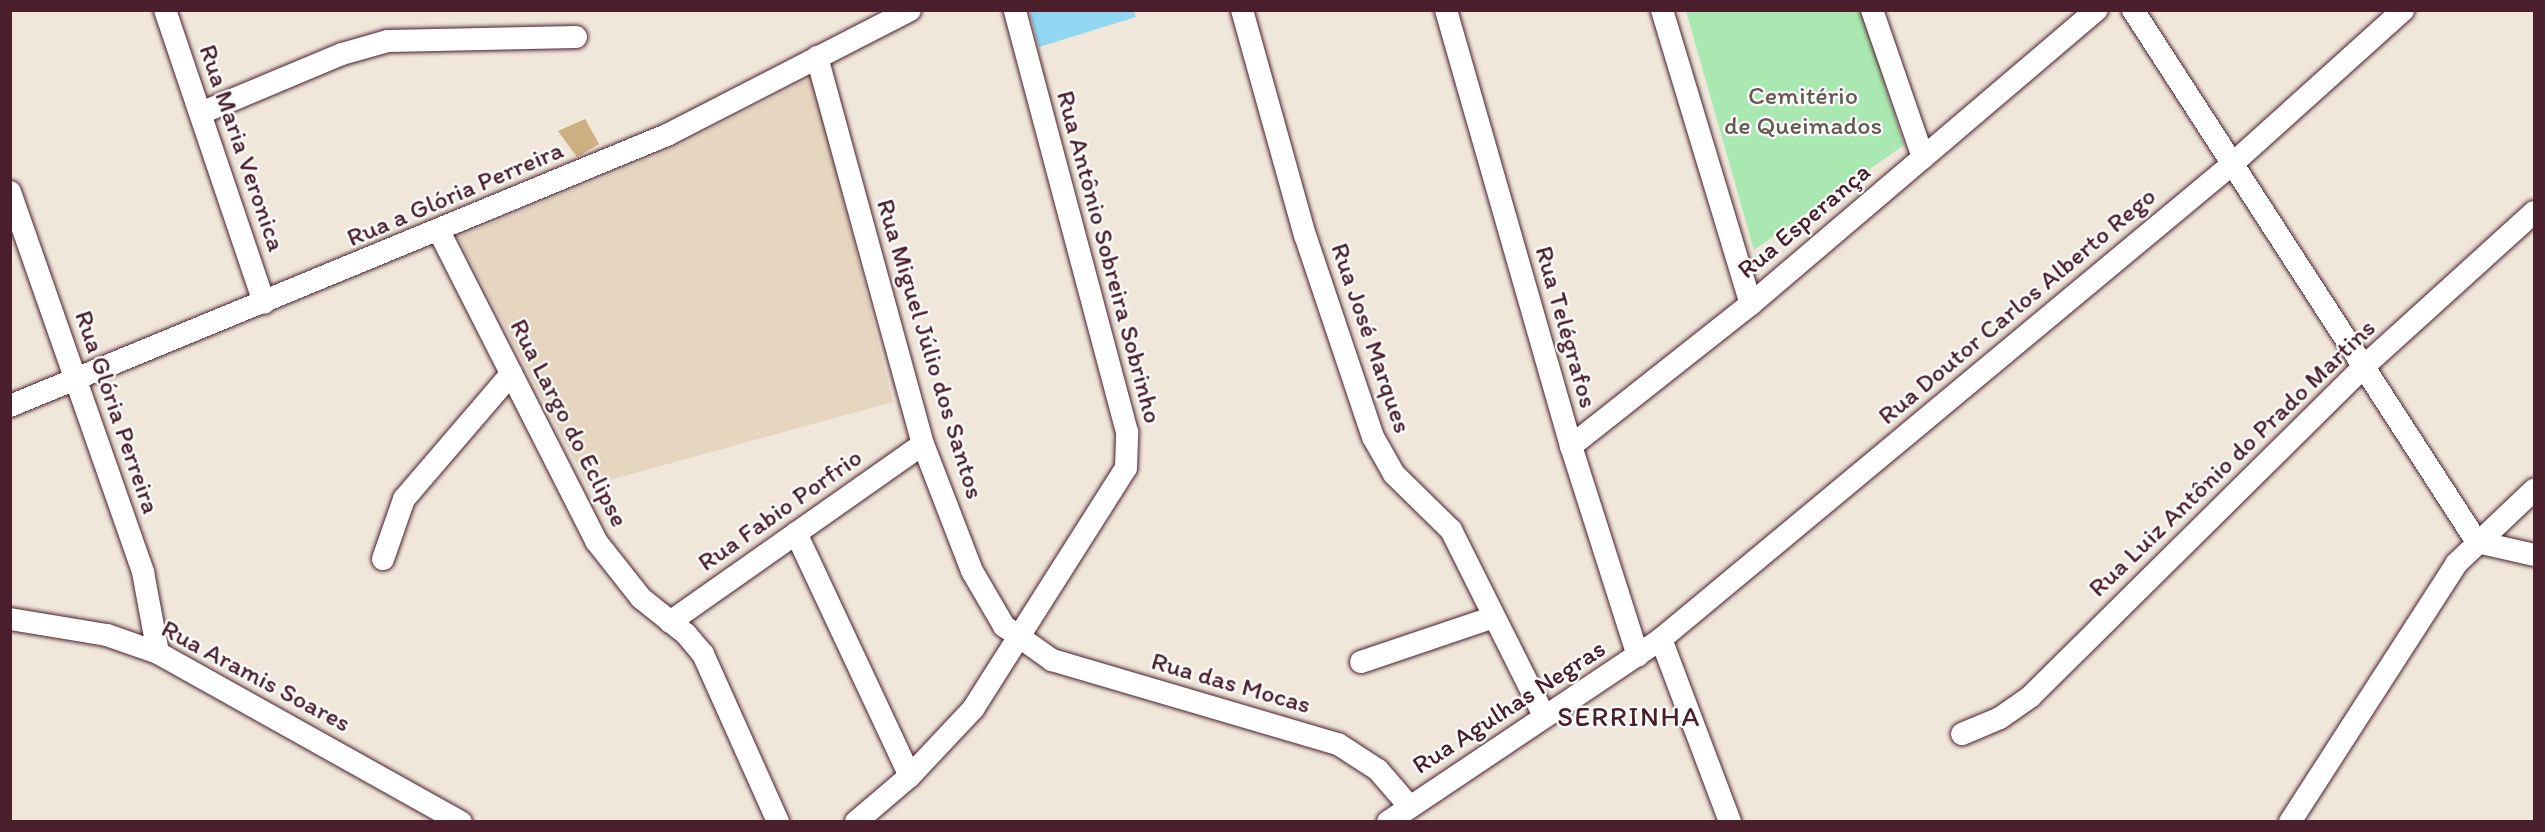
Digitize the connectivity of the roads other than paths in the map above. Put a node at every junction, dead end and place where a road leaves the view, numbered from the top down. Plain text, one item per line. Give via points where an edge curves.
1 (165, 10) edge
2 (910, 10) edge
3 (1015, 10) edge
4 (1242, 10) edge
5 (1446, 10) edge
6 (1662, 10) edge
7 (1872, 10) edge
8 (2097, 10) edge
9 (2133, 10) edge
10 (2403, 10) edge
11 (576, 37) dead end
12 (817, 57) junction
13 (201, 113) junction
14 (1923, 157) junction
15 (2230, 166) junction
16 (10, 192) edge
17 (2535, 212) edge
18 (440, 233) junction
19 (264, 303) junction
20 (1751, 304) junction
21 (2360, 370) junction
22 (511, 374) junction
23 (74, 380) junction
24 (10, 406) edge
25 (923, 444) junction
26 (1571, 446) junction
27 (2535, 490) edge
28 (796, 533) junction
29 (2476, 542) junction
30 (2535, 555) edge
31 (383, 559) dead end
32 (1494, 617) junction
33 (10, 619) edge
34 (670, 622) junction
35 (1661, 639) junction
36 (1020, 642) junction
37 (158, 653) junction
38 (1638, 657) junction
39 (1361, 662) dead end
40 (1544, 716) junction
41 (1962, 734) dead end
42 (910, 776) junction
43 (1410, 807) junction
44 (461, 822) edge
45 (778, 822) edge
46 (856, 822) edge
47 (1388, 822) edge
48 (1730, 822) edge
49 (2290, 822) edge

1 - 13 street, Rua Maria Veronica
2 - 12 street, Rua a Glória Perreira
3 - 36 street, Rua Antônio Sobreira Sobrinho via 1129,450 1114,491
4 - 32 street, Rua José Marques via 1305,235 1373,437 1394,474 1451,530
5 - 26 street, Rua Telégrafos
6 - 20 street
7 - 14 street
8 - 14 street, Rua Esperança
9 - 15 street
10 - 15 street, Rua Doutor Carlos Alberto Rego
11 - 13 street via 388,42 342,54
12 - 18 street, Rua a Glória Perreira via 667,135
12 - 25 street, Rua Miguel Júlio dos Santos
13 - 19 street, Rua Maria Veronica
14 - 20 street, Rua Esperança
15 - 21 street
15 - 35 street, Rua Doutor Carlos Alberto Rego
16 - 23 street, Rua Glória Perreira
17 - 21 street, Rua Luiz Antônio do Prado Martins
18 - 19 street, Rua a Glória Perreira
18 - 22 street, Rua Largo do Eclipse
19 - 23 street, Rua a Glória Perreira
20 - 26 street, Rua Esperança
21 - 29 street
21 - 41 street, Rua Luiz Antônio do Prado Martins via 2031,696 2000,718
22 - 31 street via 404,499
22 - 34 street, Rua Largo do Eclipse via 596,542 624,581
23 - 24 street, Rua a Glória Perreira
23 - 37 street, Rua Glória Perreira via 143,572
25 - 28 street, Rua Fabio Porfrio
25 - 36 street, Rua Miguel Júlio dos Santos via 972,571 988,603
26 - 38 street, Rua Telégrafos
27 - 29 street
28 - 34 street, Rua Fabio Porfrio
28 - 42 street
29 - 30 street
29 - 49 street via 2440,586
32 - 39 street
32 - 40 street, Rua José Marques
33 - 37 street, Rua Aramis Soares via 107,634
34 - 45 street, Rua Largo do Eclipse via 703,654
35 - 38 street, Rua Agulhas Negras
35 - 48 street
36 - 42 street, Rua Antônio Sobreira Sobrinho via 973,709
36 - 43 street, Rua das Mocas via 1089,672 1338,744 1378,770
37 - 44 street, Rua Aramis Soares
38 - 40 street, Rua Agulhas Negras
40 - 43 street, Rua Agulhas Negras
42 - 46 street, Rua Antônio Sobreira Sobrinho
43 - 47 street, Rua Agulhas Negras

